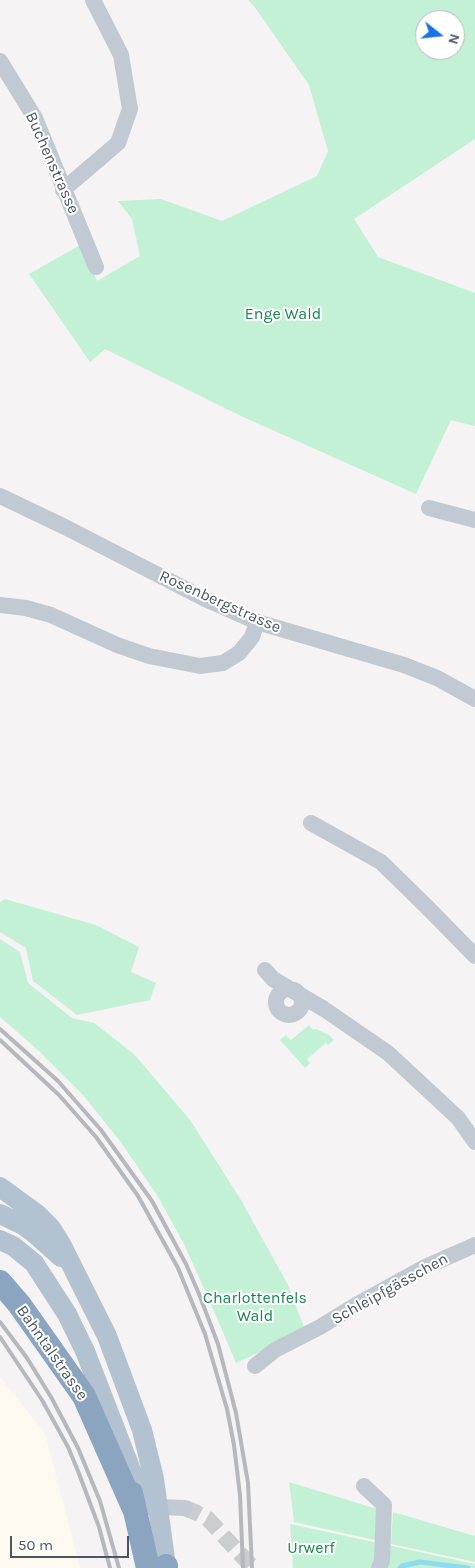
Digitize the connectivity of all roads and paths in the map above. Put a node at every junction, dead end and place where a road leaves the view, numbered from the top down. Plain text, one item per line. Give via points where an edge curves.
1 (93, 0) edge
2 (0, 61) edge
3 (63, 190) junction
4 (96, 268) dead end
5 (0, 496) edge
6 (429, 508) dead end
7 (475, 520) edge
8 (0, 604) edge
9 (257, 622) junction
10 (475, 699) edge
11 (311, 822) dead end
12 (475, 956) edge
13 (265, 970) dead end
14 (475, 1142) edge
15 (0, 1187) edge
16 (0, 1214) edge
17 (0, 1240) edge
18 (475, 1245) edge
19 (73, 1269) junction
20 (0, 1282) edge
21 (255, 1366) dead end
22 (124, 1452) junction
23 (364, 1486) dead end
24 (158, 1507) junction
25 (185, 1508) tunnel mouth
26 (134, 1509) junction
27 (160, 1567) edge
28 (380, 1568) edge

1 - 3 street via 121,55 130,108 118,143
2 - 3 street, Buchenstrasse via 35,118
3 - 4 street, Buchenstrasse
5 - 9 street, Rosenbergstrasse
6 - 7 street
8 - 9 street via 51,616 149,656 200,666 222,663 239,653 252,637
9 - 10 street, Rosenbergstrasse via 404,665 437,678
11 - 12 street via 381,862
13 - 14 street via 392,1056 458,1118
15 - 19 main road via 51,1228
16 - 19 main road via 23,1225 46,1242
17 - 22 main road via 34,1263 67,1314
18 - 21 street, Schleipfgässchen via 364,1300 275,1350
19 - 24 main road via 108,1336 130,1394 142,1430
20 - 26 highway, Bahntalstrasse via 84,1396
22 - 24 main road via 144,1502
22 - 26 highway
23 - 28 street via 384,1505
24 - 25 street
24 - 27 main road
26 - 27 highway

